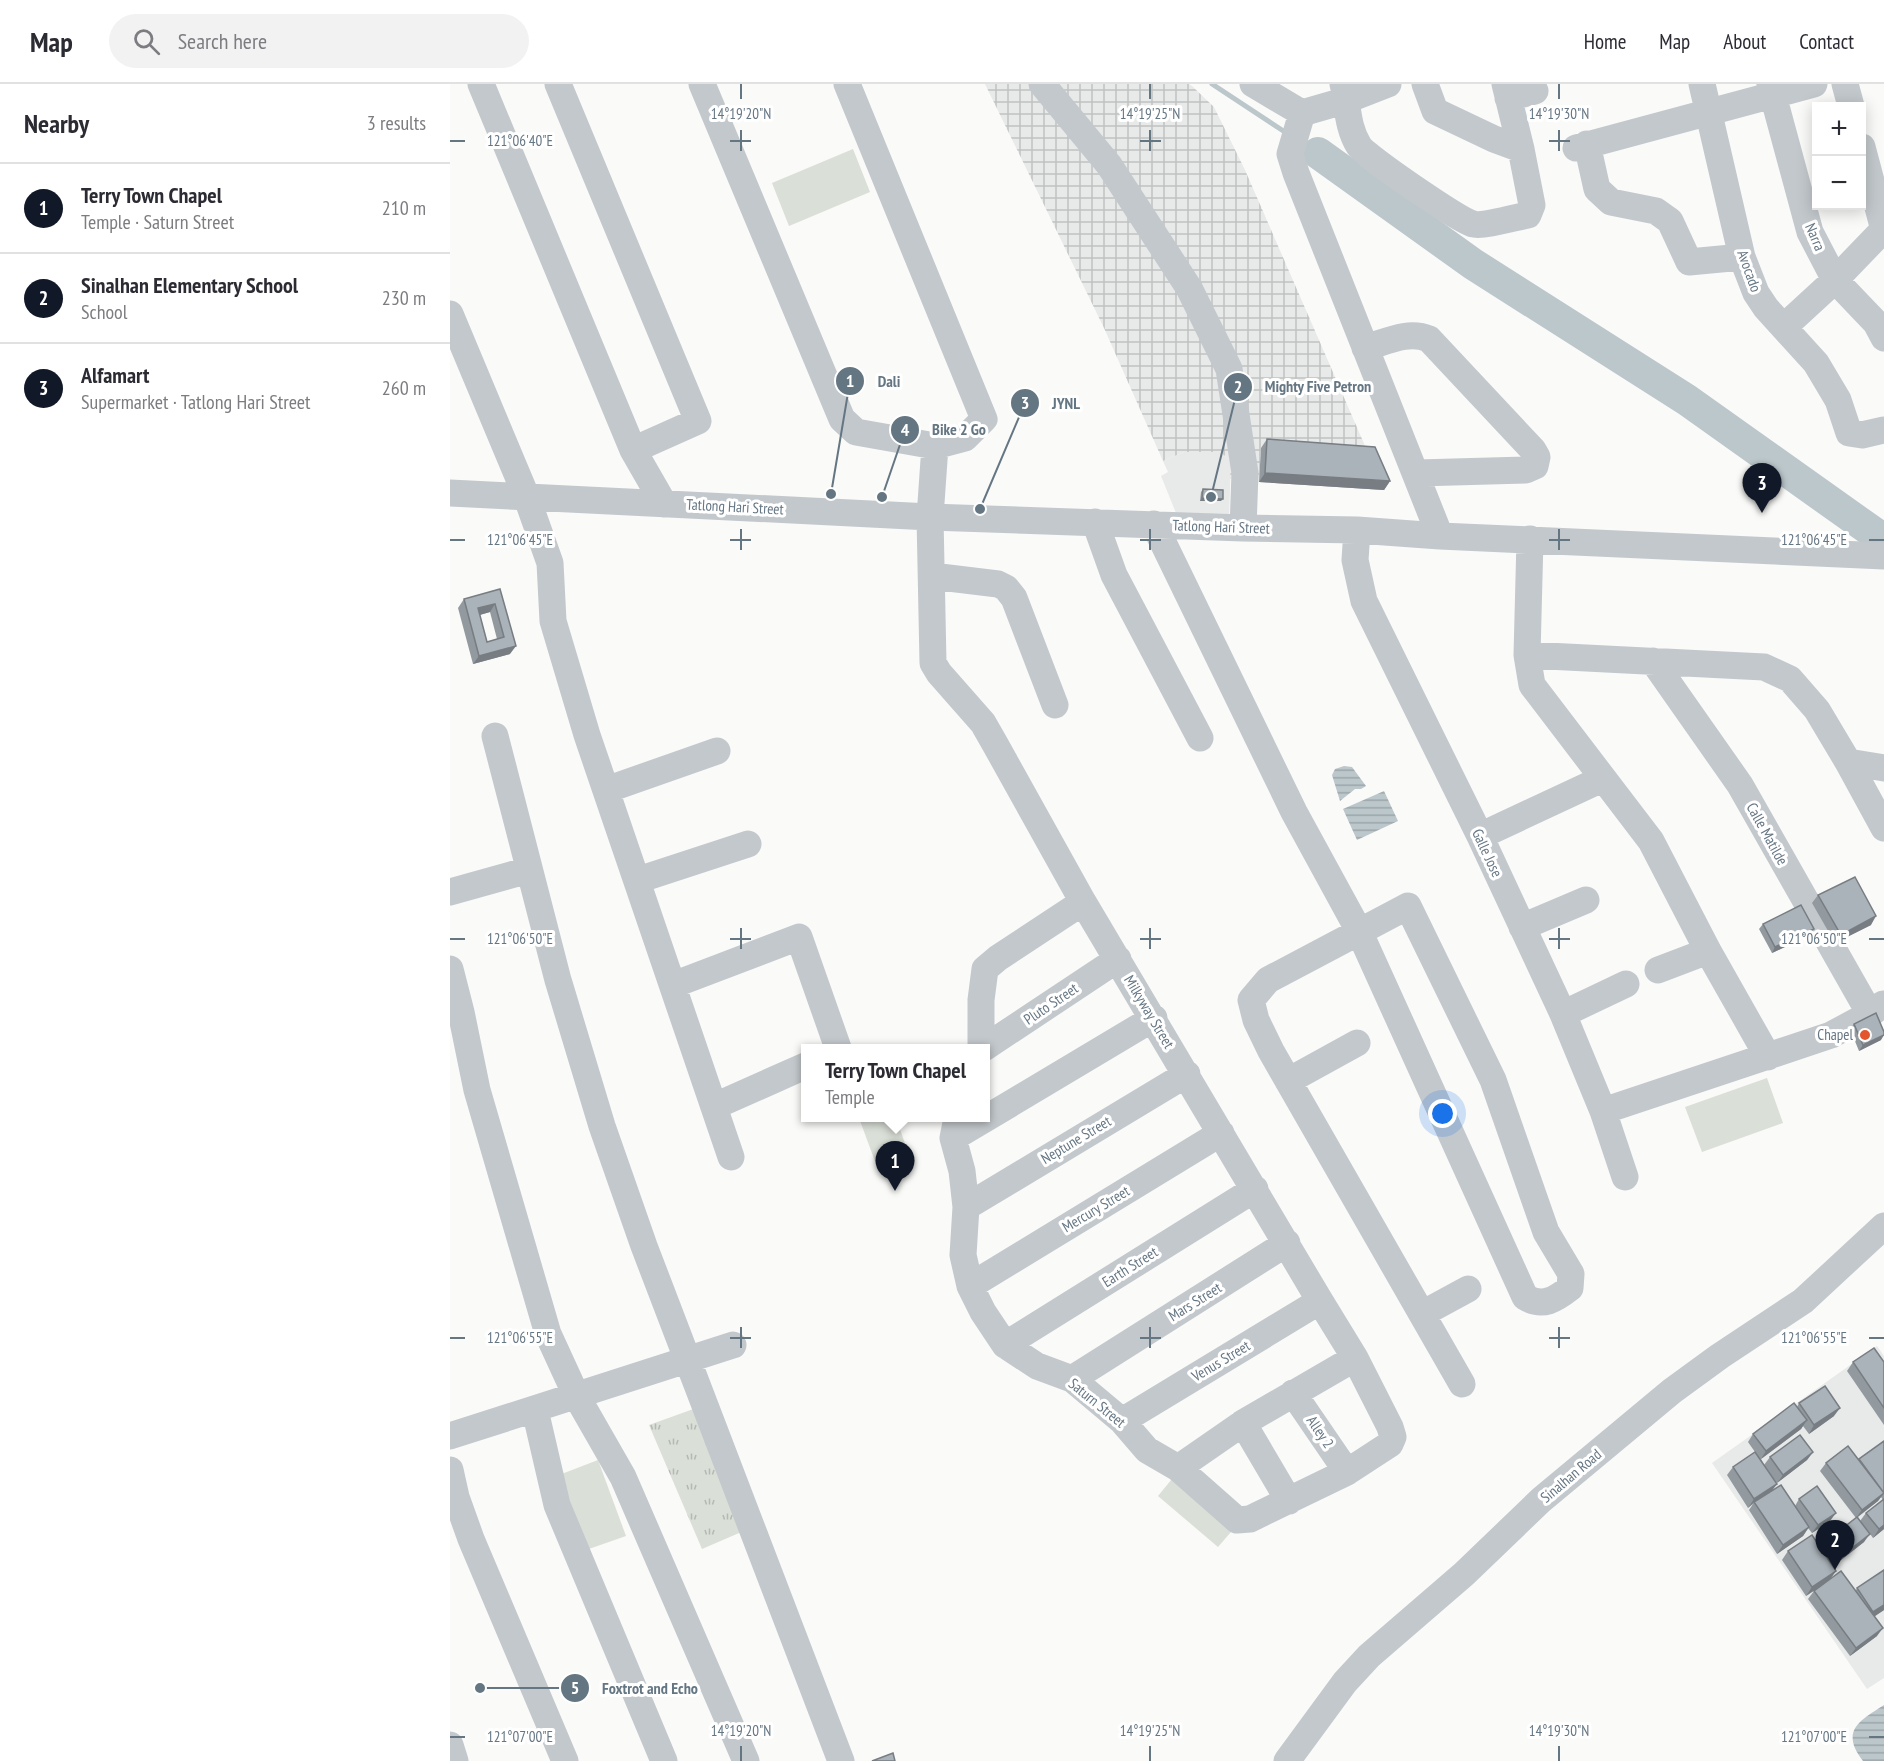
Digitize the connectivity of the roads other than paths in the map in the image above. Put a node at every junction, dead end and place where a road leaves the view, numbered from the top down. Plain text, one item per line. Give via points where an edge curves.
1 (481, 84) edge
2 (558, 84) edge
3 (702, 84) edge
4 (848, 84) edge
5 (1042, 84) edge
6 (1253, 84) edge
7 (1388, 84) edge
8 (1425, 84) edge
9 (1702, 84) edge
10 (1814, 84) edge
11 (1845, 84) edge
12 (1771, 90) edge
13 (1506, 91) edge
14 (1535, 91) dead end
15 (1345, 92) edge
16 (1850, 102) edge
17 (1710, 112) junction
18 (1300, 119) junction
19 (1521, 149) junction
20 (1864, 156) edge
21 (1884, 229) edge
22 (1742, 257) junction
23 (1836, 280) junction
24 (450, 314) edge
25 (1785, 326) junction
26 (1881, 326) edge
27 (1365, 348) junction
28 (1884, 430) edge
29 (935, 446) junction
30 (633, 450) junction
31 (1417, 473) junction
32 (450, 493) edge
33 (527, 498) junction
34 (664, 504) junction
35 (930, 517) junction
36 (1095, 522) junction
37 (1154, 524) junction
38 (1243, 528) junction
39 (1357, 530) junction
40 (1440, 536) junction
41 (1530, 539) junction
42 (1884, 556) edge
43 (932, 576) junction
44 (1527, 655) junction
45 (1653, 660) junction
46 (1055, 705) dead end
47 (495, 736) dead end
48 (1200, 738) dead end
49 (717, 751) dead end
50 (1848, 762) junction
51 (1884, 768) edge
52 (1602, 779) junction
53 (606, 790) junction
54 (1884, 828) edge
55 (1480, 836) junction
56 (748, 844) dead end
57 (529, 870) junction
58 (638, 880) junction
59 (450, 892) edge
60 (1586, 900) dead end
61 (1083, 902) junction
62 (1522, 927) junction
63 (1359, 931) junction
64 (1708, 951) junction
65 (1118, 959) junction
66 (450, 969) edge
67 (1658, 970) dead end
68 (1626, 984) dead end
69 (673, 985) junction
70 (1877, 1009) edge
71 (1563, 1014) junction
72 (1154, 1018) junction
73 (1357, 1043) dead end
74 (837, 1044) edge
75 (983, 1044) edge
76 (989, 1044) edge
77 (1768, 1057) junction
78 (801, 1068) edge
79 (1187, 1074) junction
80 (1288, 1082) junction
81 (714, 1106) junction
82 (990, 1109) edge
83 (1603, 1111) junction
84 (955, 1128) edge
85 (1221, 1133) junction
86 (731, 1157) dead end
87 (1625, 1177) dead end
88 (1255, 1190) junction
89 (966, 1207) junction
90 (1884, 1226) edge
91 (1287, 1243) junction
92 (970, 1286) junction
93 (1468, 1290) dead end
94 (1320, 1301) junction
95 (1422, 1314) junction
96 (733, 1345) dead end
97 (1005, 1345) junction
98 (1355, 1358) junction
99 (689, 1360) junction
100 (1072, 1379) junction
101 (1462, 1384) dead end
102 (1293, 1393) junction
103 (576, 1395) junction
104 (535, 1410) junction
105 (1122, 1421) junction
106 (1243, 1423) junction
107 (450, 1436) edge
108 (1178, 1468) junction
109 (450, 1470) edge
110 (1347, 1472) junction
111 (1289, 1501) junction
112 (450, 1745) edge
113 (1287, 1760) edge
114 (455, 1761) edge
115 (565, 1761) edge
116 (664, 1761) edge
117 (746, 1761) edge
118 (841, 1761) edge

1 - 30 street
2 - 30 street via 698,422
3 - 29 street via 842,419 856,432
4 - 29 street via 984,419 965,438
5 - 38 street via 1109,165 1189,288 1229,369 1245,473
6 - 18 street
7 - 15 street
8 - 19 street via 1435,111
9 - 17 street, Avocado
10 - 12 street
11 - 16 street
12 - 17 street
12 - 23 street, Narra via 1810,232
13 - 14 street
13 - 19 street
15 - 18 street
15 - 19 street via 1350,128 1360,148 1452,215 1476,225 1528,215 1532,204
17 - 22 street, Avocado
17 - 22 street via 1581,146 1597,189 1611,202 1656,211 1670,221 1689,262
18 - 27 street via 1290,154
20 - 21 street
21 - 23 street
22 - 25 street, Avocado via 1756,293
23 - 25 street
23 - 26 street, Narra
24 - 33 street
25 - 28 street, Avocado via 1816,363 1838,400 1849,433 1862,435
27 - 31 street
27 - 31 street via 1418,334 1429,339 1537,456 1535,466 1526,470
29 - 35 street, Milkyway Street
30 - 34 street
31 - 40 street
32 - 33 street, Tatlong Hari Street
33 - 34 street, Tatlong Hari Street
33 - 53 street via 550,563 553,621
34 - 35 street, Tatlong Hari Street
35 - 36 street, Tatlong Hari Street
35 - 43 street, Milkyway Street
36 - 37 street, Tatlong Hari Street
36 - 48 street via 1113,575
37 - 38 street, Tatlong Hari Street
37 - 63 street via 1294,812
38 - 39 street, Tatlong Hari Street
39 - 40 street, Tatlong Hari Street
39 - 55 street, Galle Jose via 1355,560 1364,601
40 - 41 street, Tatlong Hari Street
41 - 42 street, Tatlong Hari Street
41 - 44 street
43 - 46 street via 1006,588 1014,598
43 - 61 street, Milkyway Street via 933,663 983,723
44 - 45 street
44 - 52 street via 1532,685
45 - 50 street via 1764,667 1790,679 1817,710
45 - 70 street, Calle Matilde via 1740,785
47 - 57 street
49 - 53 street
50 - 51 street
50 - 54 street
52 - 55 street
52 - 64 street via 1651,841
53 - 58 street
55 - 62 street, Galle Jose
56 - 58 street
57 - 59 street
57 - 99 street via 602,1126
58 - 69 street
60 - 62 street
61 - 65 street, Milkyway Street
61 - 75 street via 985,969 981,1000
62 - 71 street, Galle Jose
63 - 63 street via 1408,906 1493,1080 1546,1232 1571,1274 1570,1288 1559,1297 1544,1303 1526,1297
63 - 80 street via 1268,980 1251,1000 1256,1020
64 - 67 street
64 - 77 street
65 - 72 street, Milkyway Street
65 - 76 street, Pluto Street
66 - 103 street via 477,1090 548,1334
68 - 71 street
69 - 74 street via 799,937
69 - 81 street
70 - 77 street via 1831,1035
71 - 83 street, Galle Jose
72 - 79 street, Milkyway Street
72 - 82 street
73 - 80 street
77 - 83 street
78 - 81 street
79 - 85 street, Milkyway Street
79 - 89 street, Neptune Street
80 - 95 street
81 - 86 street
83 - 87 street, Galle Jose
84 - 89 street, Saturn Street
85 - 88 street, Milkyway Street
85 - 92 street, Mercury Street
88 - 91 street, Milkyway Street
88 - 97 street, Earth Street
89 - 92 street, Saturn Street via 963,1255
90 - 113 street, Sinalhan Road via 1803,1301 1672,1391 1541,1500 1464,1574 1369,1656
91 - 94 street, Milkyway Street
91 - 100 street, Mars Street
92 - 97 street, Saturn Street
93 - 95 street
94 - 98 street, Milkyway Street
94 - 105 street, Venus Street
95 - 101 street
96 - 99 street
97 - 100 street, Saturn Street via 1037,1366
98 - 102 street
98 - 110 street, Milkyway Street via 1393,1437 1390,1444
99 - 103 street
99 - 118 street
100 - 105 street, Saturn Street
102 - 106 street
102 - 110 street, Alley 2
103 - 104 street
103 - 117 street via 623,1477
104 - 107 street
104 - 116 street via 556,1505
105 - 108 street, Saturn Street via 1147,1450
106 - 108 street
106 - 111 street
108 - 111 street, Saturn Street via 1237,1520 1250,1519
109 - 115 street via 471,1539
110 - 111 street
112 - 114 street

